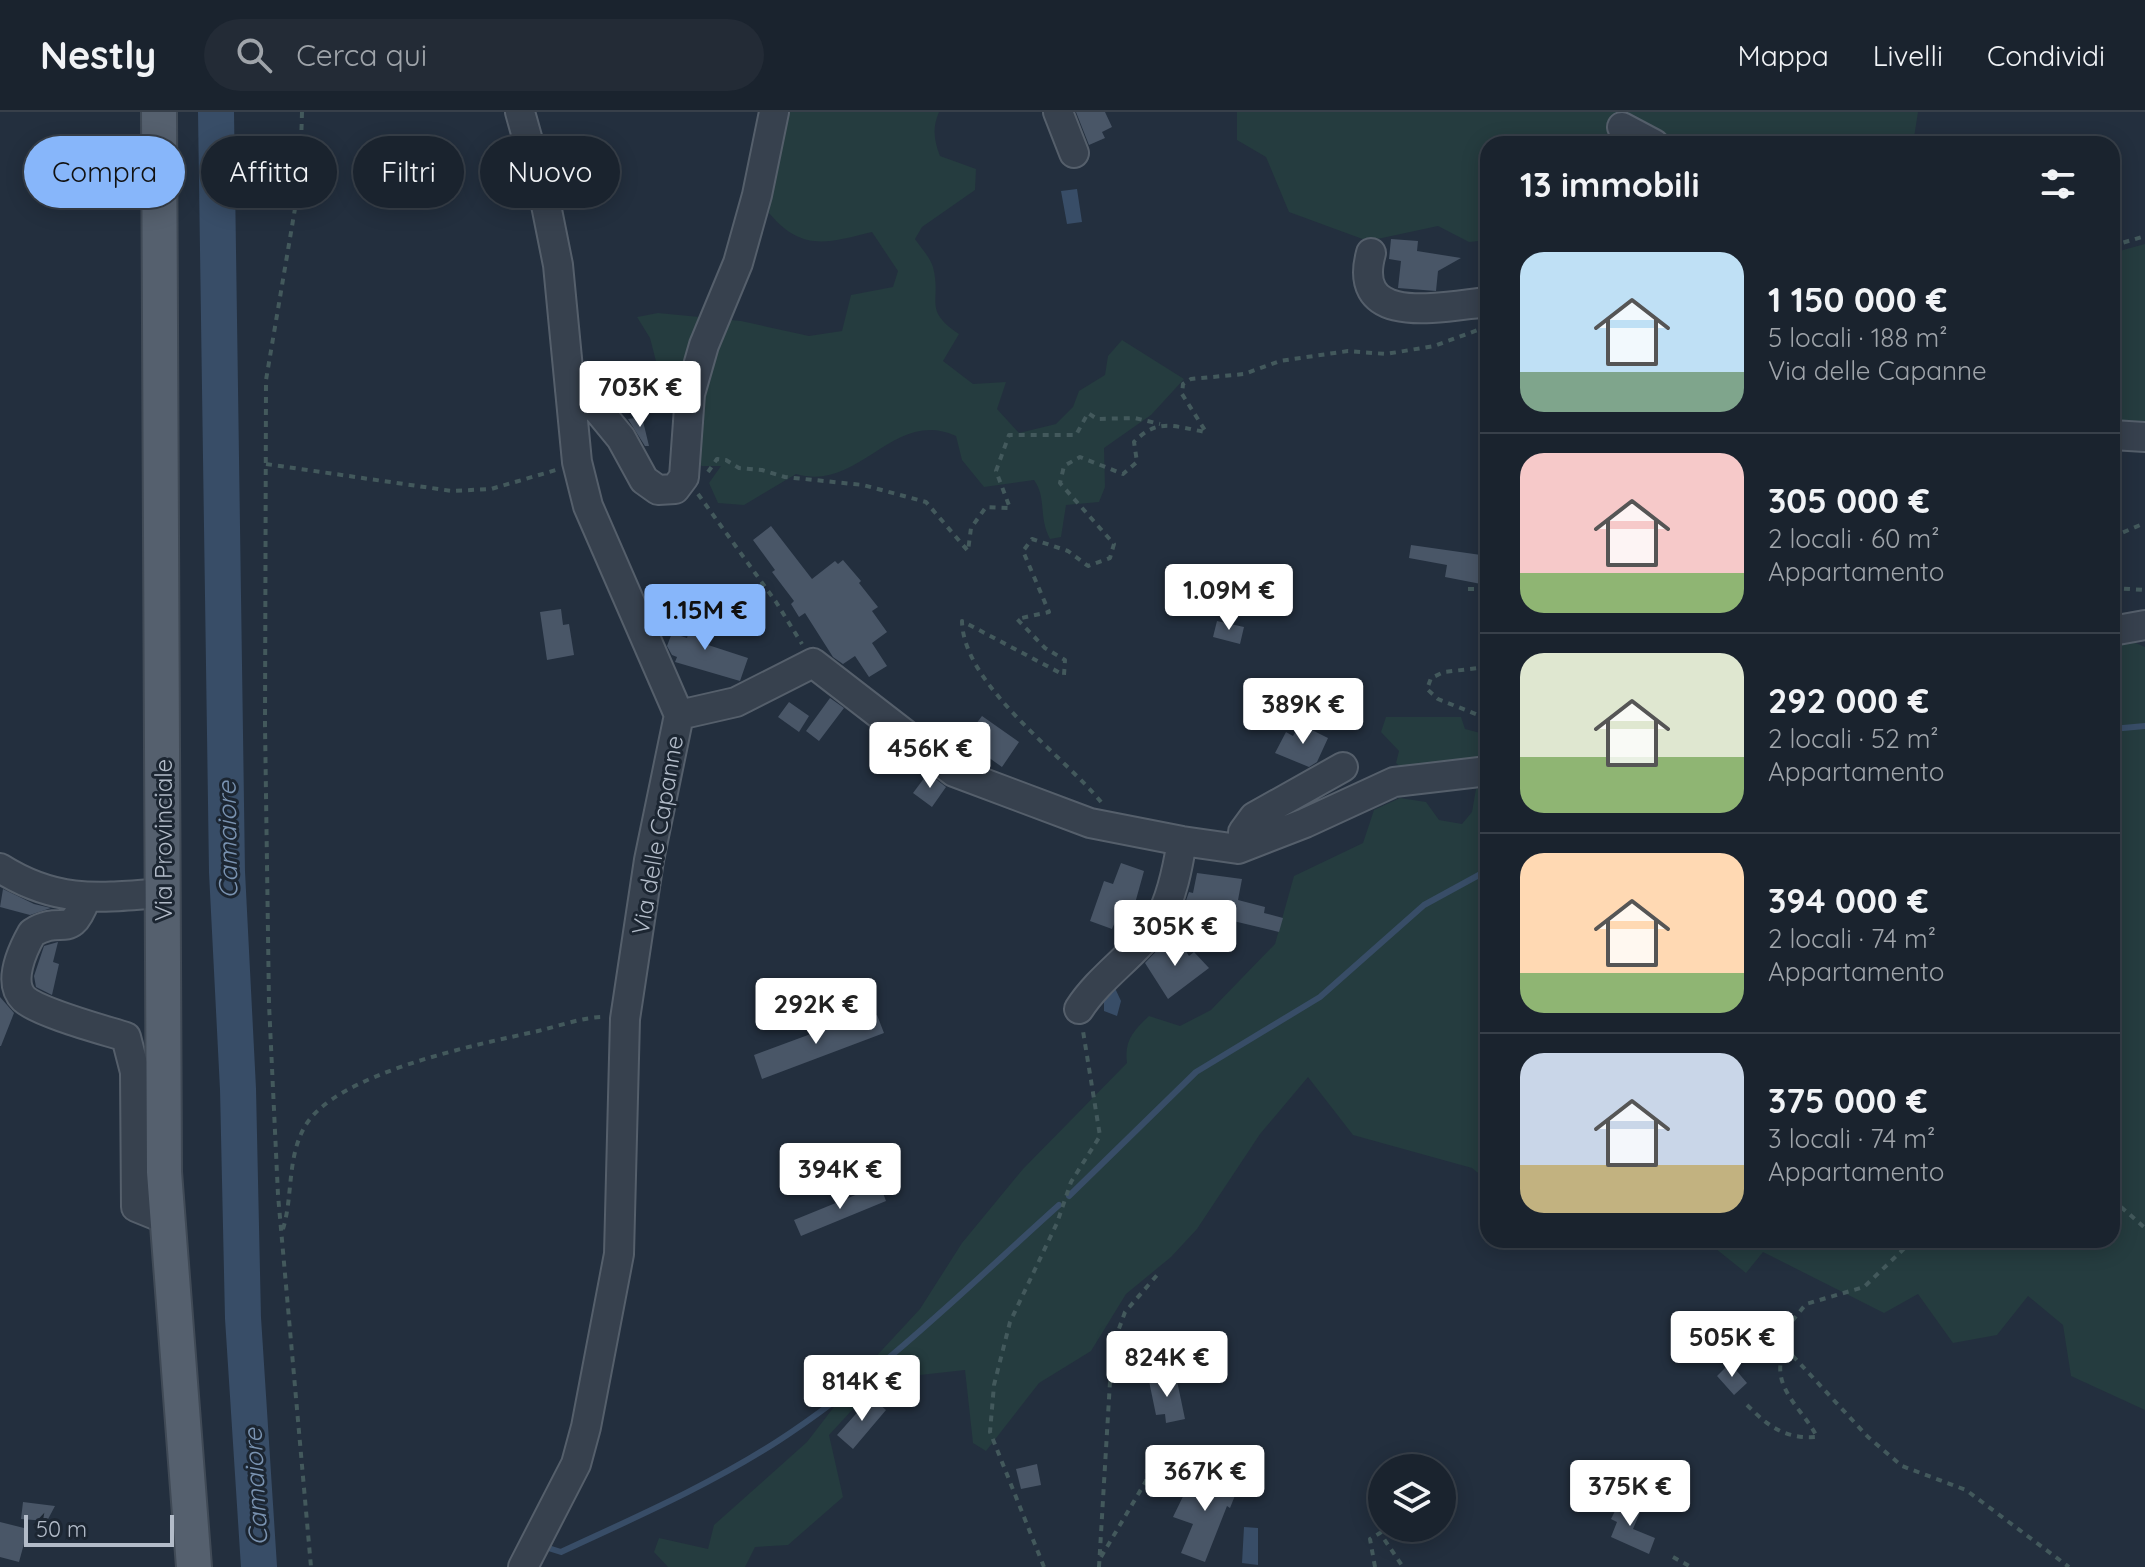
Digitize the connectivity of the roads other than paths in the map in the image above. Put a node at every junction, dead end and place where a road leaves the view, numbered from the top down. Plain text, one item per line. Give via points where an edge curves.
1 (159, 112) edge
2 (520, 112) edge
3 (774, 112) edge
4 (1058, 112) edge
5 (1622, 127) dead end
6 (1639, 136) edge
7 (1074, 153) dead end
8 (1371, 253) dead end
9 (1480, 303) edge
10 (570, 390) junction
11 (2120, 435) edge
12 (2145, 437) edge
13 (2145, 625) edge
14 (2120, 630) edge
15 (679, 715) junction
16 (1343, 767) dead end
17 (1480, 772) edge
18 (1182, 841) junction
19 (1245, 846) junction
20 (0, 868) edge
21 (163, 893) junction
22 (86, 898) junction
23 (1079, 1009) road end
24 (168, 1220) junction
25 (524, 1566) edge
26 (194, 1567) edge

1 - 21 main road, Via Provinciale
2 - 10 street, Via delle Capanne via 558,265
3 - 10 street via 738,263 690,394 684,477 675,489 658,490 644,480 598,410
4 - 7 street
5 - 6 street
8 - 9 street via 1366,270 1386,305 1409,309
10 - 15 street, Via delle Capanne via 577,462 588,506
11 - 12 street
13 - 14 street
15 - 18 street via 736,702 813,663 954,772 1109,827
15 - 25 street, Via delle Capanne via 649,860 625,1019 619,1254 576,1464
16 - 19 street via 1254,817 1243,832
17 - 19 street via 1394,782
18 - 19 street
18 - 23 street via 1160,919 1094,986
20 - 22 street via 43,891
21 - 22 street
21 - 24 main road, Via Provinciale
22 - 24 street via 77,921 32,933 19,961 18,988 24,999 42,1008 126,1037 135,1072 136,1207
24 - 26 main road, Via Provinciale

